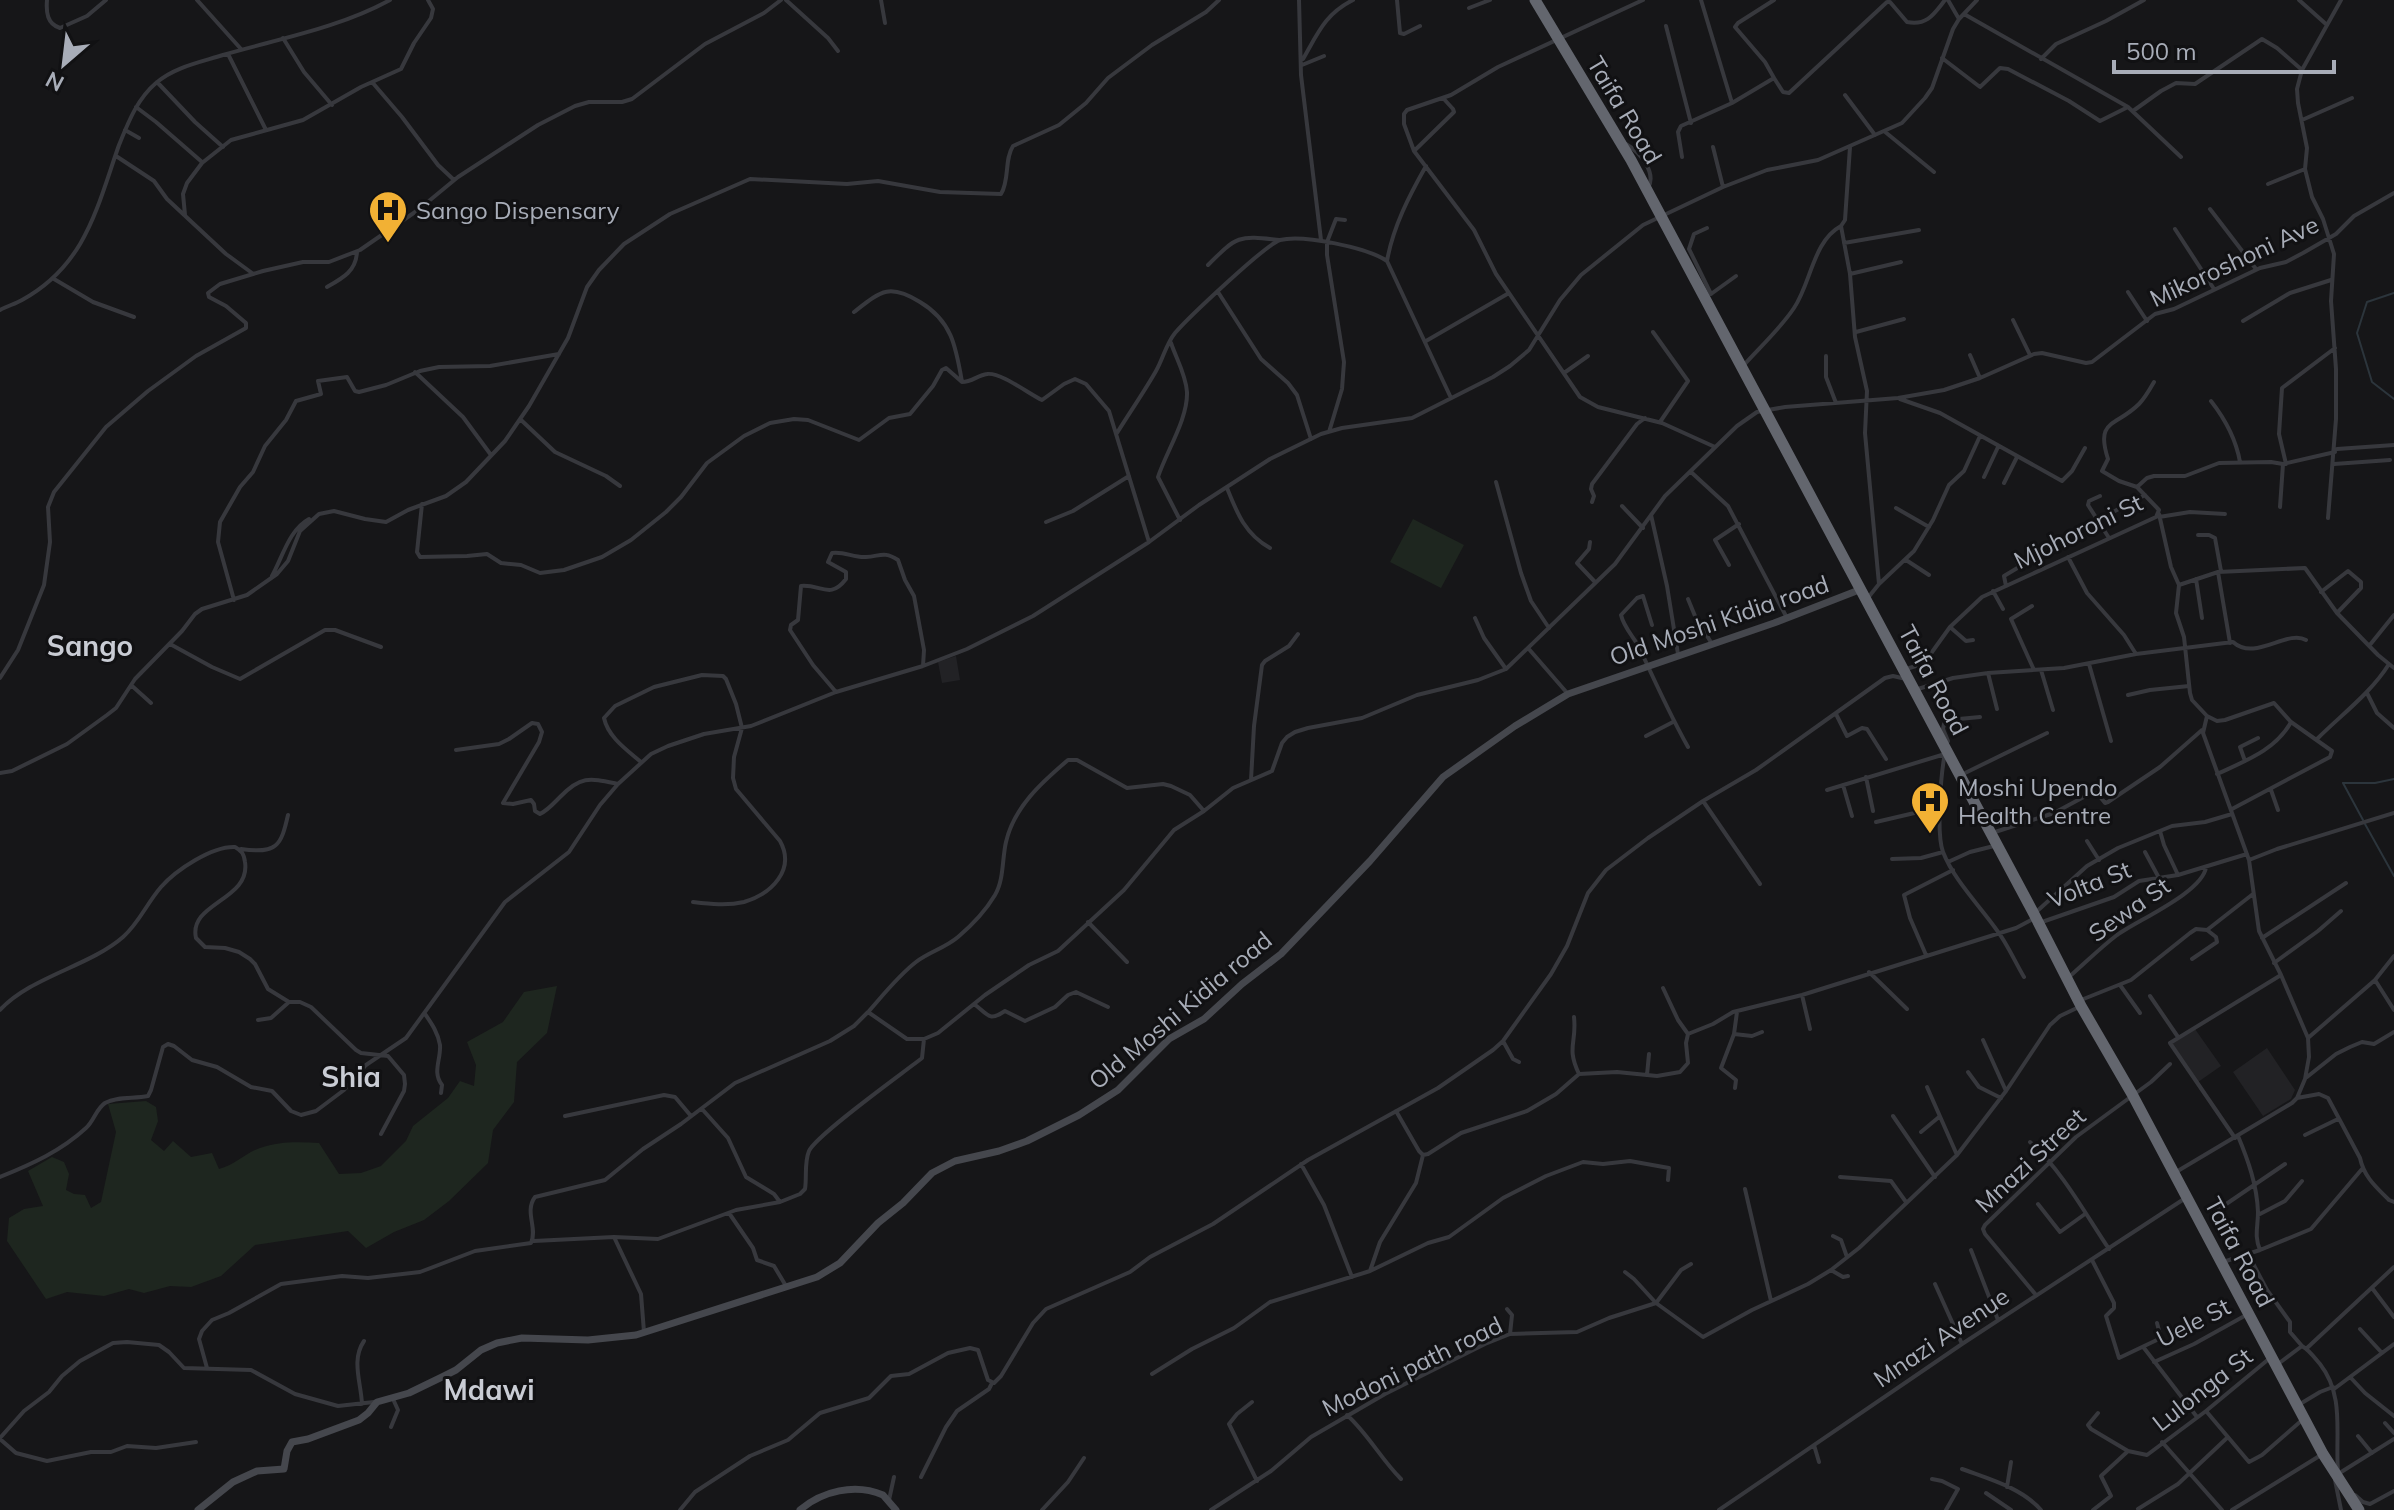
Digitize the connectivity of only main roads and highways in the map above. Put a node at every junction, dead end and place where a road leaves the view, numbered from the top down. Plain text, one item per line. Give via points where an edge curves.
1 (1535, 0) edge
2 (2359, 1510) edge

1 - 2 highway, Taifa Road via 1708,296 2080,1004 2323,1454

